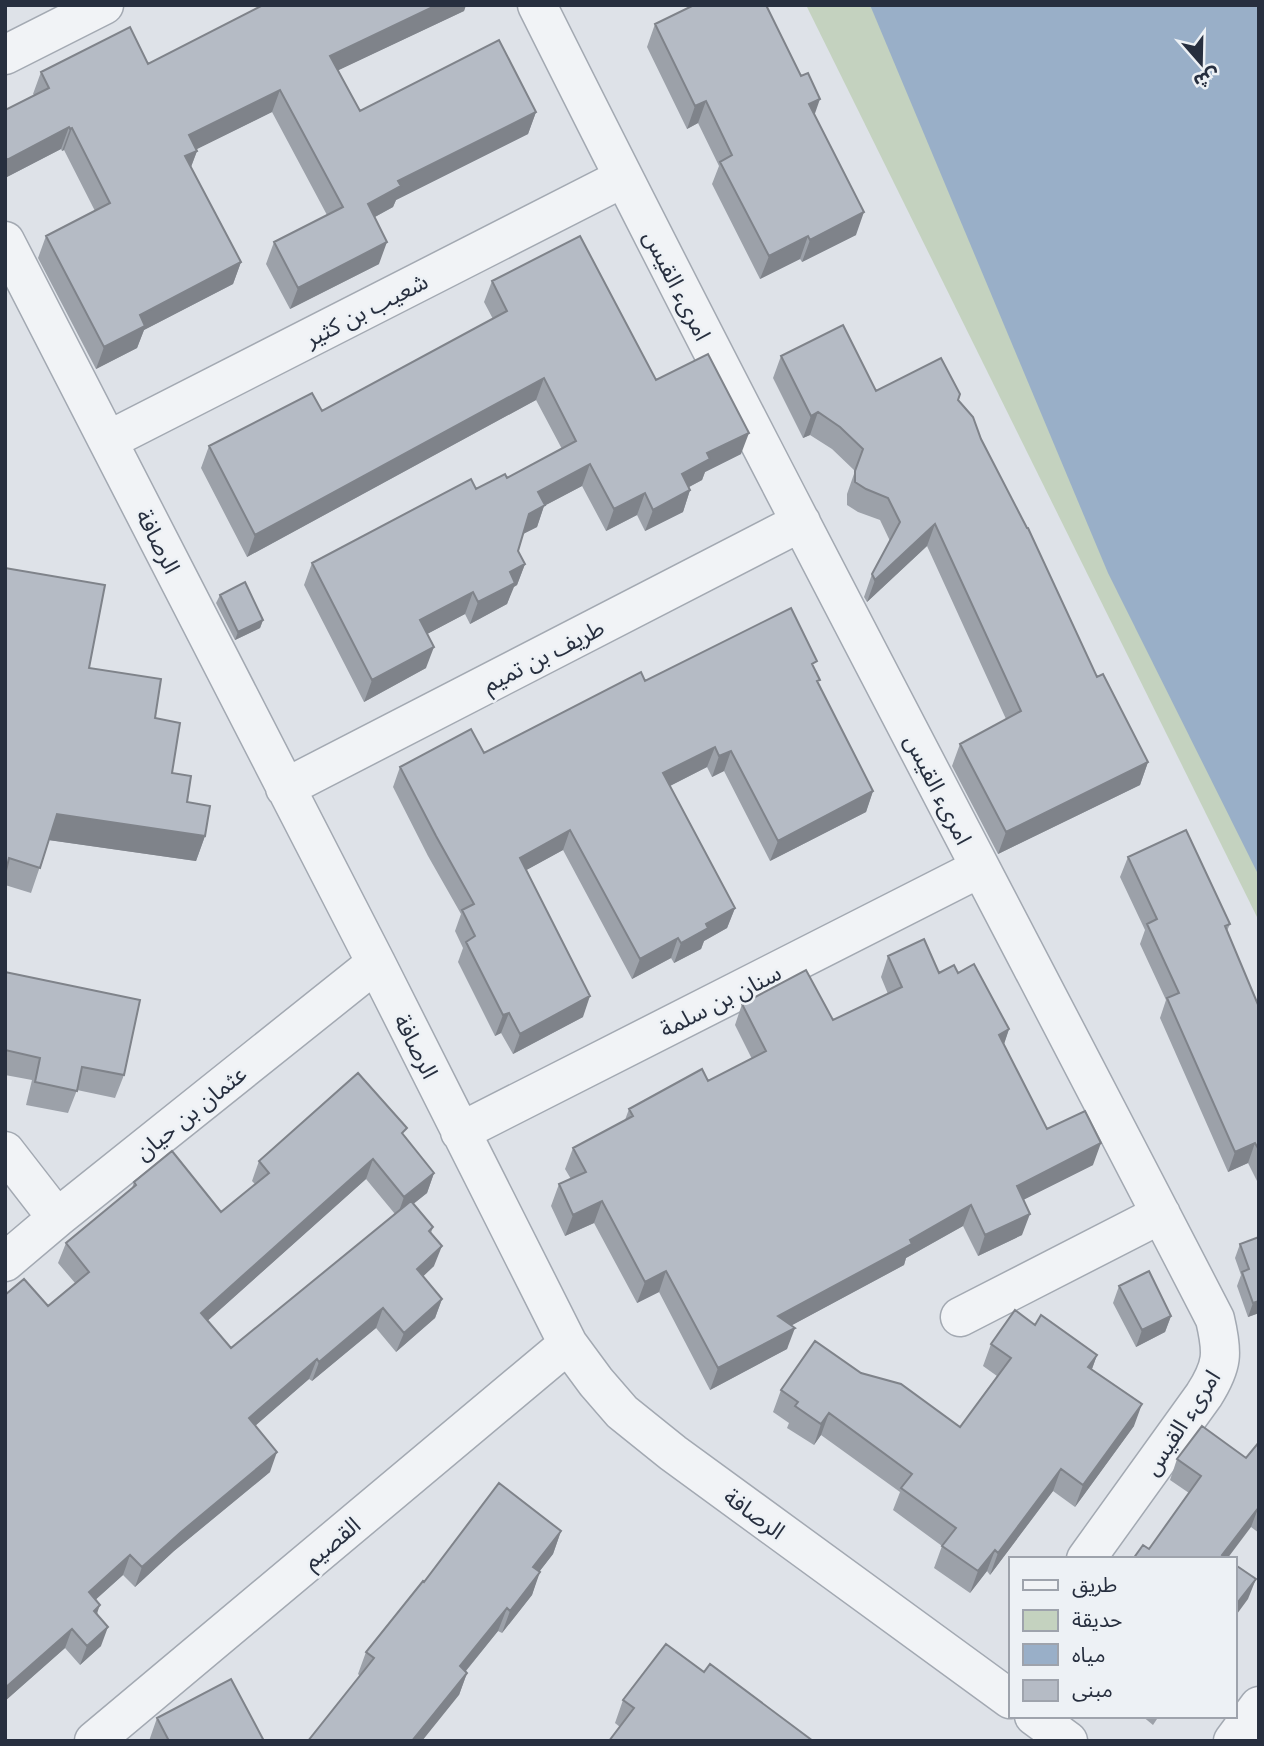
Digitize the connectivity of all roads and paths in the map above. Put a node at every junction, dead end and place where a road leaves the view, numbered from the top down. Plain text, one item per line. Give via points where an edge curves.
1 (104, 5) edge
2 (537, 5) edge
3 (5, 55) edge
4 (623, 178) junction
5 (5, 241) edge
6 (108, 440) junction
7 (801, 522) junction
8 (285, 788) junction
9 (980, 868) junction
10 (376, 963) junction
11 (460, 1132) junction
12 (5, 1151) edge
13 (1161, 1214) junction
14 (57, 1218) junction
15 (5, 1262) edge
16 (960, 1317) dead end
17 (568, 1344) junction
18 (1087, 1557) edge
19 (1005, 1683) edge
20 (1259, 1706) edge
21 (1037, 1718) edge
22 (94, 1741) edge
23 (1068, 1741) edge
24 (1233, 1741) edge

1 - 3 street
2 - 4 street, امرىء القيس
4 - 6 street, شعيب بن كثير
4 - 7 street, امرىء القيس
5 - 6 street, الرصافة
6 - 8 street, الرصافة
7 - 8 street, طريف بن تميم
7 - 9 street, امرىء القيس
8 - 10 street, الرصافة
9 - 11 street, سنان بن سلمة
9 - 13 street, امرىء القيس
10 - 11 street, الرصافة
10 - 14 street, عثمان بن حيان
11 - 17 street, الرصافة
12 - 14 street
13 - 16 street
13 - 18 street, امرىء القيس via 1215,1319 1220,1362 1205,1395
14 - 15 street, عثمان بن حيان
17 - 19 street, الرصافة via 622,1412 673,1453
17 - 22 street, القصيم
20 - 24 street
21 - 23 street

